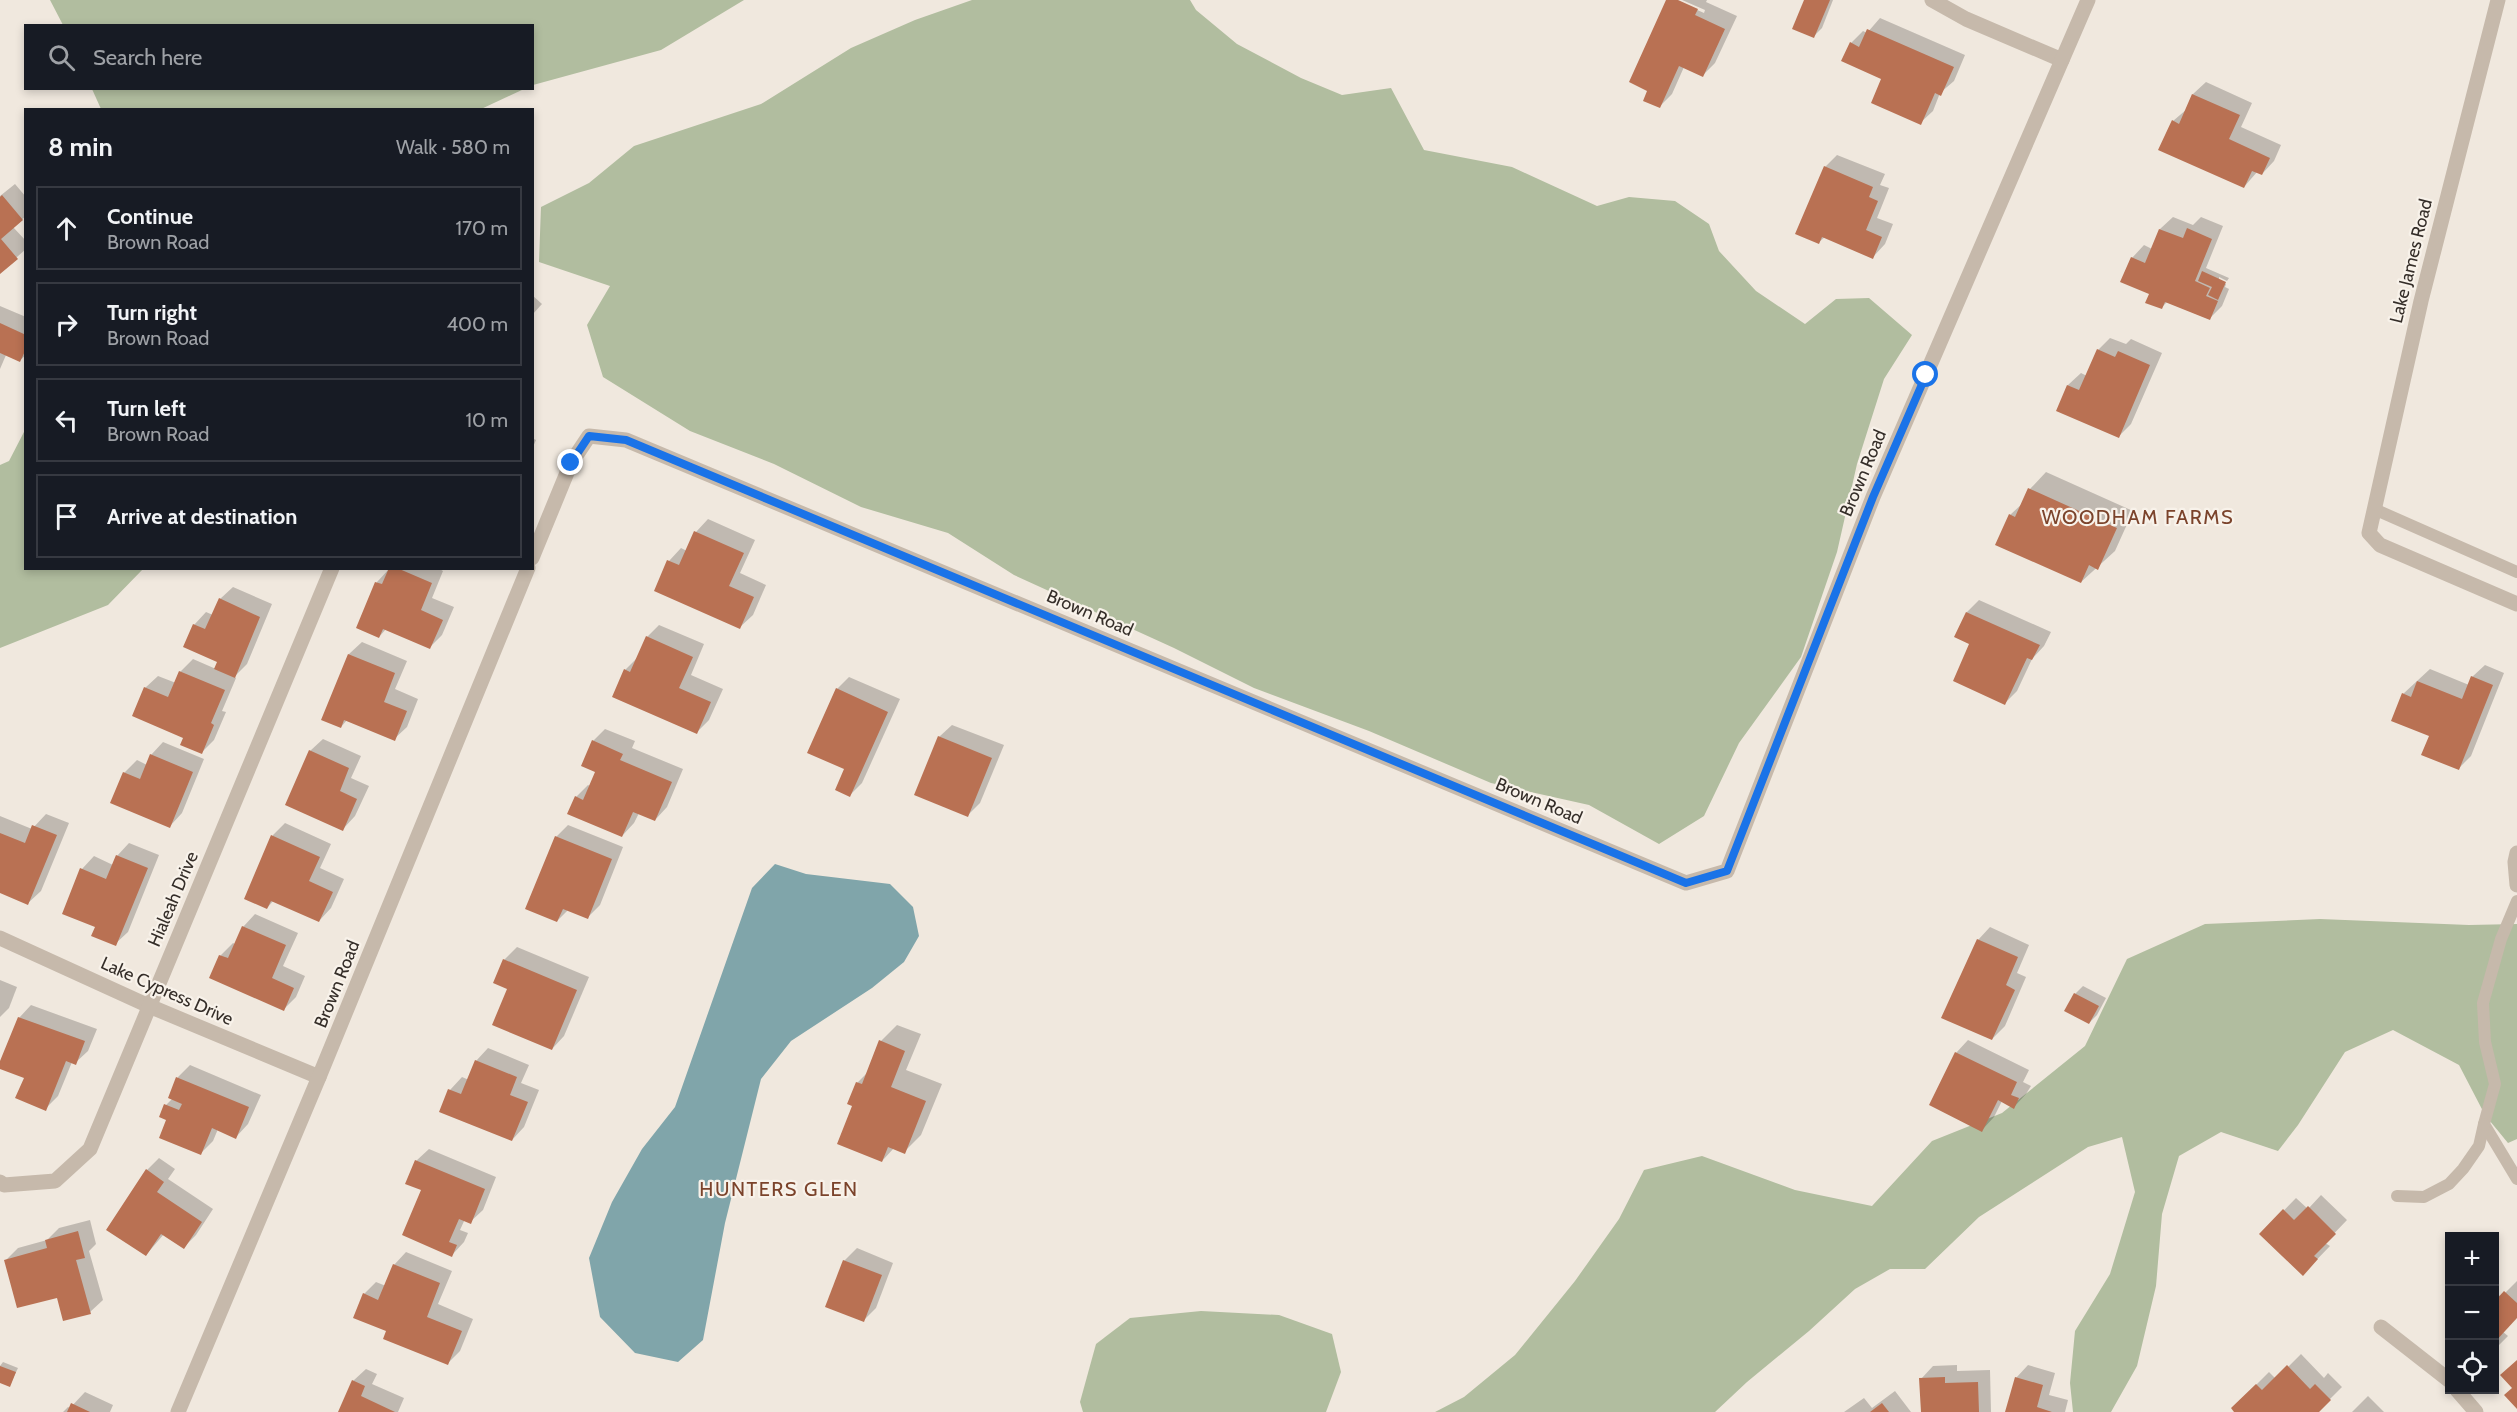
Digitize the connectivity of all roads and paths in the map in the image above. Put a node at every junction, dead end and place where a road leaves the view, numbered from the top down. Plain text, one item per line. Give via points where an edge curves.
1 (1932, 0) edge
2 (2088, 0) edge
3 (2498, 0) edge
4 (2062, 60) junction
5 (2374, 509) junction
6 (534, 553) edge
7 (331, 570) edge
8 (527, 570) edge
9 (2517, 572) edge
10 (2517, 604) edge
11 (2517, 853) edge
12 (2517, 885) edge
13 (2517, 901) edge
14 (0, 938) edge
15 (149, 1006) junction
16 (319, 1077) junction
17 (2484, 1124) junction
18 (2517, 1179) edge
19 (0, 1182) edge
20 (2397, 1196) dead end
21 (2381, 1327) dead end
22 (2445, 1377) edge
23 (2461, 1394) edge
24 (178, 1412) edge
25 (2476, 1412) edge

1 - 4 street via 1966,19
2 - 4 street, Brown Road
3 - 5 street, Lake James Road via 2421,301
4 - 6 street, Brown Road via 1873,497 1727,871 1686,883 626,440 589,436 571,463
5 - 9 lane
5 - 10 street, Lake James Road via 2368,533 2380,545
7 - 15 street, Hialeah Drive
8 - 16 street, Brown Road
11 - 12 street
13 - 17 lane via 2482,1003 2485,1042 2495,1084
14 - 15 street, Lake Cypress Drive
15 - 16 street, Lake Cypress Drive
15 - 19 street, Hialeah Drive via 90,1149 56,1181 4,1185
16 - 24 street, Brown Road
17 - 18 lane
17 - 20 lane via 2479,1146 2449,1184 2424,1197
21 - 22 street
23 - 25 street

